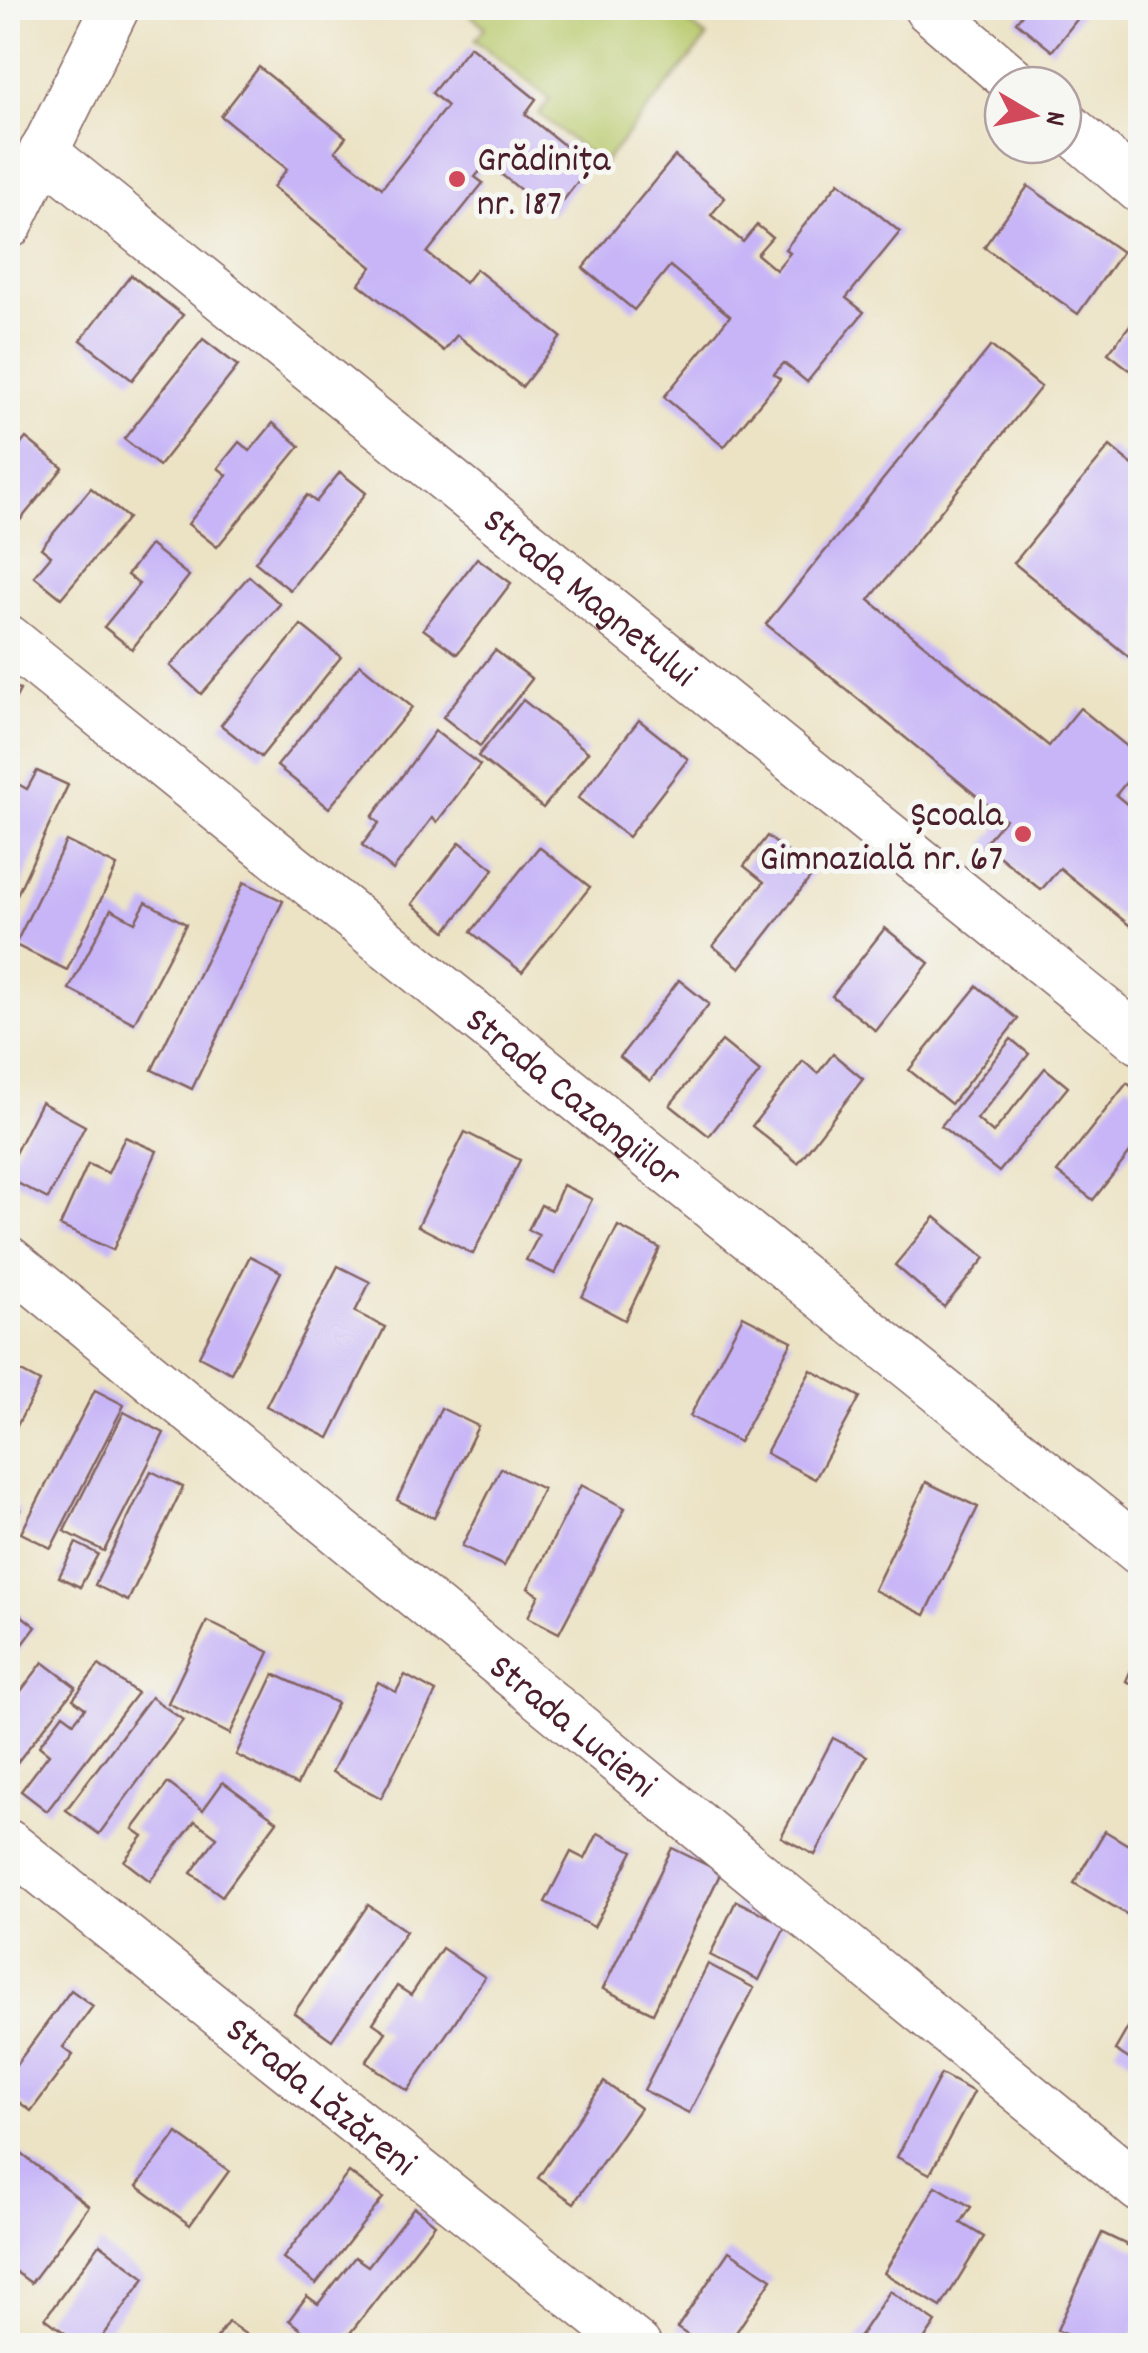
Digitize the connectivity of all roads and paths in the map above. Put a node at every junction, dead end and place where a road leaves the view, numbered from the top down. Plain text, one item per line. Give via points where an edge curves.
1 (115, 8) edge
2 (928, 8) edge
3 (995, 65) edge
4 (1083, 140) edge
5 (44, 152) junction
6 (1140, 190) edge
7 (8, 225) edge
8 (8, 638) edge
9 (1140, 1040) edge
10 (8, 1260) edge
11 (1140, 1550) edge
12 (8, 1844) edge
13 (1140, 2188) edge
14 (638, 2346) edge

1 - 5 street
2 - 3 street
4 - 6 street
5 - 7 street
5 - 9 street, Strada Magnetului
8 - 11 street, Strada Cazangiilor
10 - 13 street, Strada Lucieni
12 - 14 street, Strada Lăzăreni

